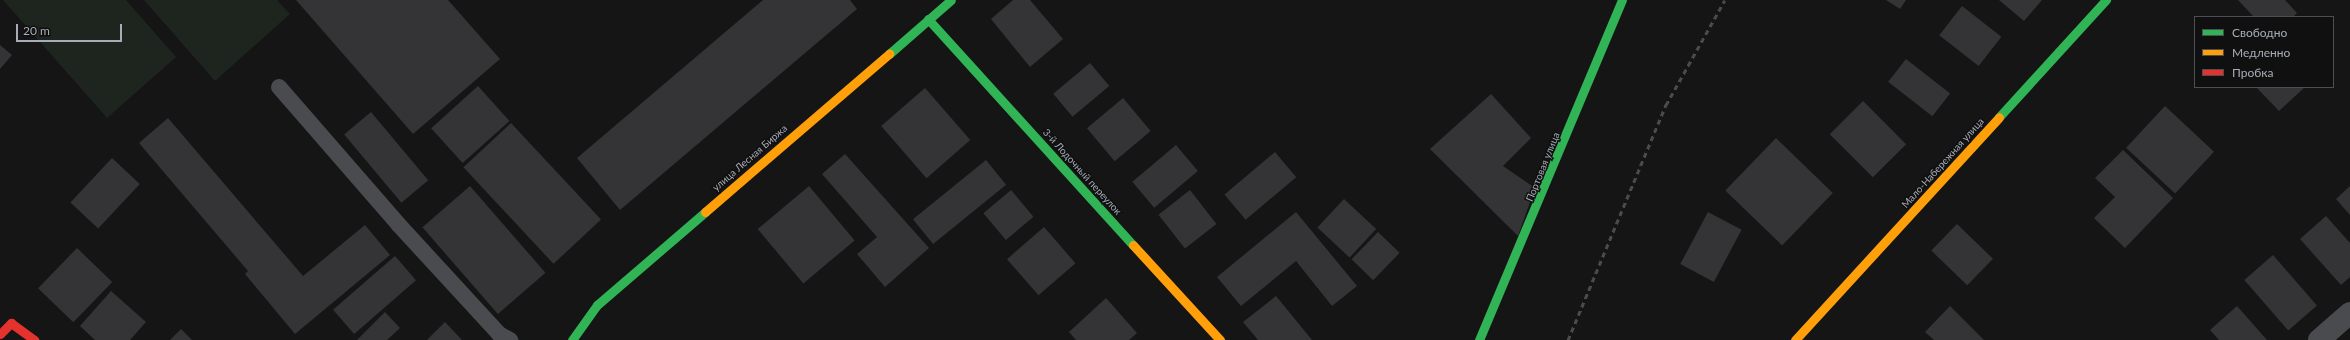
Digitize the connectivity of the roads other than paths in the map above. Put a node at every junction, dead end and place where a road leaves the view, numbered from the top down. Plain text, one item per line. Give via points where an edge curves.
1 (951, 0) edge
2 (1622, 0) edge
3 (2106, 0) edge
4 (928, 20) junction
5 (278, 87) dead end
6 (2350, 313) edge
7 (0, 334) edge
8 (34, 340) edge
9 (510, 340) edge
10 (572, 340) edge
11 (1220, 340) edge
12 (1479, 340) edge
13 (1795, 340) edge
14 (2318, 340) edge

1 - 4 street, улица Лесная Биржа
2 - 12 street, Портовая улица
3 - 13 street, Мало-Набережная улица
4 - 10 street, улица Лесная Биржа via 596,305
4 - 11 street, 3-й Лодочный переулок
5 - 9 lane via 414,242 499,334
6 - 14 street
7 - 8 street via 11,323

